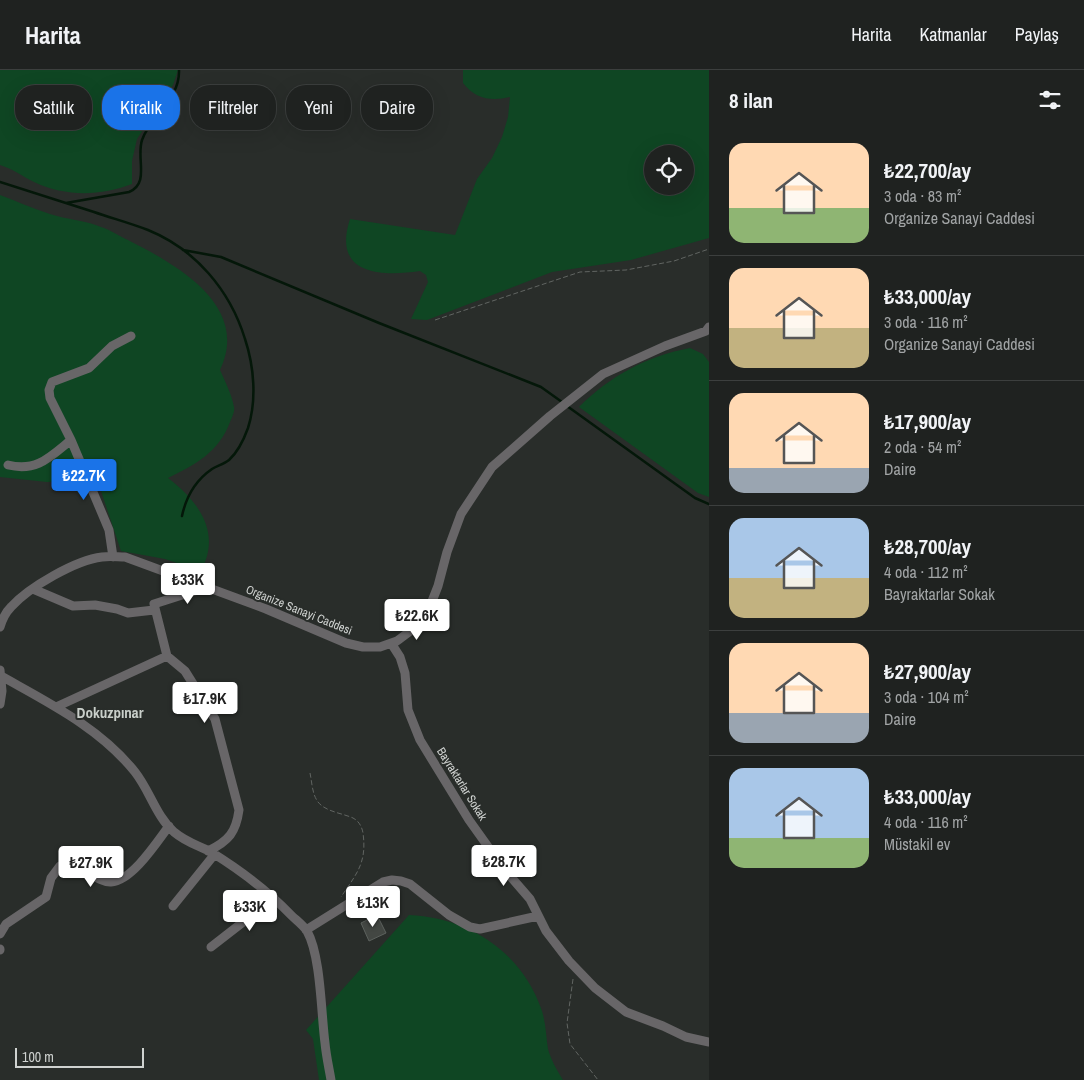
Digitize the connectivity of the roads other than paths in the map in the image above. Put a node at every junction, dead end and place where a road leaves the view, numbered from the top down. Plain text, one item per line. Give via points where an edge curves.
1 (709, 327) edge
2 (131, 336) dead end
3 (72, 440) junction
4 (8, 465) dead end
5 (114, 557) junction
6 (207, 587) junction
7 (33, 589) junction
8 (154, 610) junction
9 (0, 628) edge
10 (391, 643) junction
11 (167, 656) junction
12 (0, 673) edge
13 (0, 704) edge
14 (56, 706) junction
15 (169, 826) junction
16 (211, 853) junction
17 (274, 898) junction
18 (173, 906) dead end
19 (538, 916) junction
20 (306, 930) junction
21 (0, 934) edge
22 (212, 946) dead end
23 (709, 1042) edge
24 (331, 1080) edge

1 - 10 street, Organize Sanayi Caddesi via 603,374 492,467 461,514 427,614 413,629
2 - 3 street via 112,346 89,368 52,382 50,398
3 - 4 street via 42,463 25,467
3 - 5 street via 109,530
5 - 6 street, Organize Sanayi Caddesi via 126,557
5 - 7 street, Organize Sanayi Caddesi via 78,563
6 - 8 street via 154,604
6 - 10 street, Organize Sanayi Caddesi via 346,643 362,647
7 - 8 street via 73,606 95,605 128,613
7 - 9 street, Organize Sanayi Caddesi via 10,608
8 - 11 street
10 - 19 street, Bayraktarlar Sokak via 405,673 408,710 420,740 469,820 530,900
11 - 14 street
11 - 16 street via 185,672 215,718 239,810 231,836
12 - 13 street
12 - 14 street
14 - 15 street via 100,735 136,773
15 - 16 street via 190,844
15 - 21 street via 140,863 117,881 107,882 72,864 60,866 51,878 46,897 6,924
16 - 17 street
16 - 18 street
17 - 20 street
17 - 22 street
19 - 20 street via 473,929 442,910 410,884 392,880 383,882
19 - 23 street, Bayraktarlar Sokak via 576,968 626,1012 686,1037
20 - 24 street via 315,958

